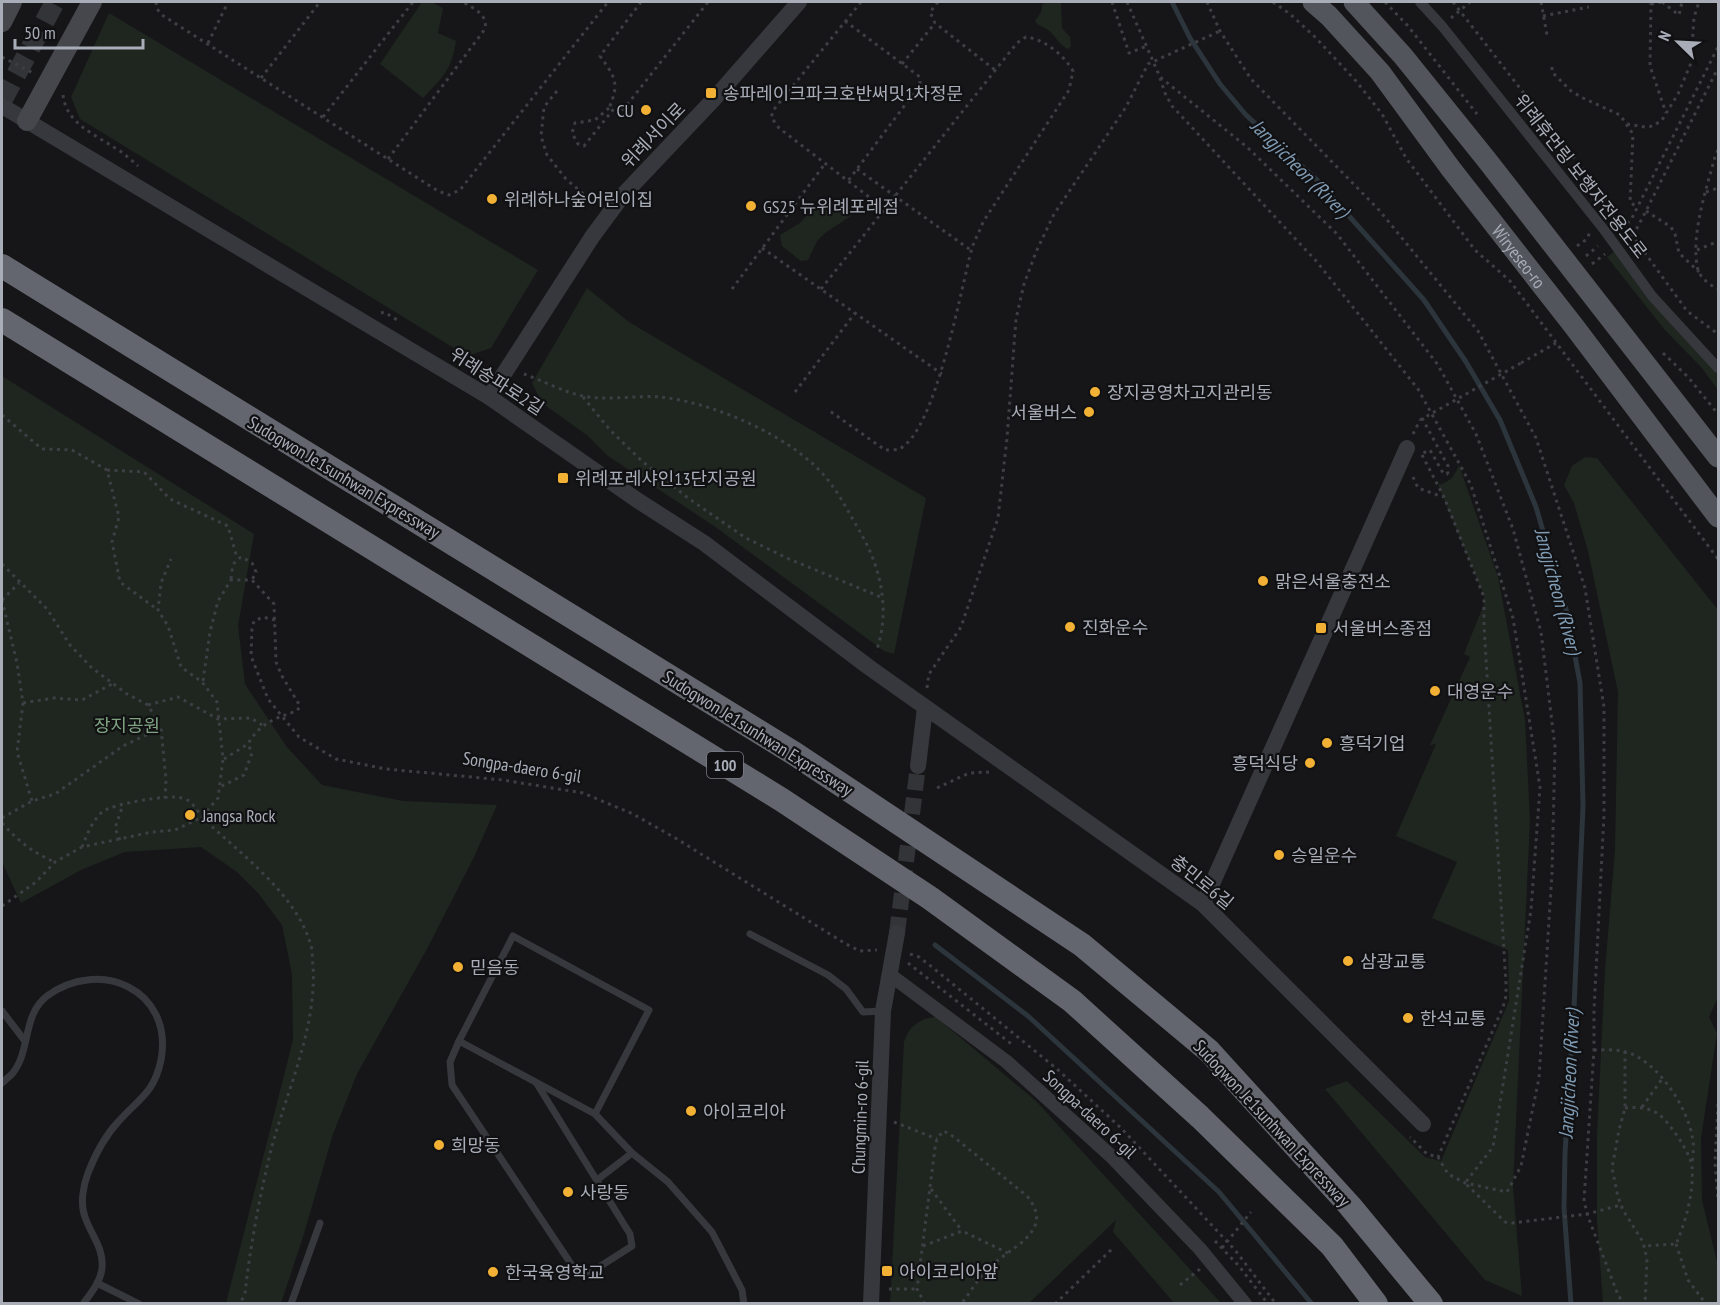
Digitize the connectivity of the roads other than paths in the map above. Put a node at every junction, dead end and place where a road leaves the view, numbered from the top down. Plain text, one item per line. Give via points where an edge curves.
1 (12, 2) edge
2 (92, 2) edge
3 (799, 2) edge
4 (1314, 2) edge
5 (1354, 2) edge
6 (1420, 2) edge
7 (2, 22) edge
8 (2, 106) edge
9 (27, 121) junction
10 (2, 266) edge
11 (2, 320) edge
12 (1719, 368) edge
13 (489, 397) junction
14 (1414, 451) road end
15 (1719, 457) edge
16 (1719, 517) edge
17 (925, 708) junction
18 (918, 766) tunnel mouth
19 (1203, 904) junction
20 (750, 934) dead end
21 (897, 944) tunnel mouth
22 (889, 974) junction
23 (2, 1011) edge
24 (883, 1011) junction
25 (25, 1041) junction
26 (459, 1041) junction
27 (536, 1082) junction
28 (2, 1083) edge
29 (595, 1114) junction
30 (1423, 1124) dead end
31 (632, 1153) junction
32 (597, 1180) junction
33 (320, 1223) dead end
34 (97, 1283) junction
35 (871, 1296) edge
36 (83, 1304) edge
37 (139, 1304) edge
38 (291, 1304) edge
39 (744, 1304) edge
40 (1245, 1304) edge
41 (1376, 1304) edge
42 (1431, 1304) edge

1 - 7 main road
2 - 9 main road
3 - 13 street, 위례서이로 via 623,195
4 - 16 main road, Wiryeseo-ro via 1380,72
5 - 15 main road, Wiryeseo-ro via 1403,56
6 - 12 street, 위례휴먼링 보행자전용도로 via 1652,296
8 - 9 street, 위례송파로2길
9 - 13 street, 위례송파로2길
10 - 42 highway, Sudogwon Je1sunhwan Expressway / 100 via 795,754 1082,945 1209,1051 1350,1206
11 - 41 highway, 100 via 782,800 930,898 1072,1001 1200,1117 1332,1246
13 - 17 street, 위례송파로2길 via 704,543
14 - 19 street
17 - 18 street
17 - 19 street, 충민로6길
19 - 30 street, 충민로6길
20 - 24 lane via 828,975 846,989 863,1012
21 - 22 street, Chungmin-ro 6-gil
22 - 24 street, Chungmin-ro 6-gil
22 - 40 street, Songpa-daero 6-gil via 1007,1062 1111,1156
23 - 25 lane
24 - 35 street, Chungmin-ro 6-gil
25 - 28 lane via 20,1061
25 - 34 lane via 32,1016 44,998 81,980 103,979 140,993 160,1024 161,1059 157,1075 146,1096 117,1122 96,1153 82,1195 84,1216 101,1250 102,1270
26 - 27 lane
26 - 29 lane via 513,936 649,1010
26 - 32 lane via 450,1062 452,1085 575,1270 585,1276 632,1246 630,1234
27 - 29 lane
27 - 32 lane
29 - 31 lane
31 - 32 lane
31 - 39 lane via 669,1182 712,1232 742,1290
33 - 38 lane
34 - 36 lane
34 - 37 lane

